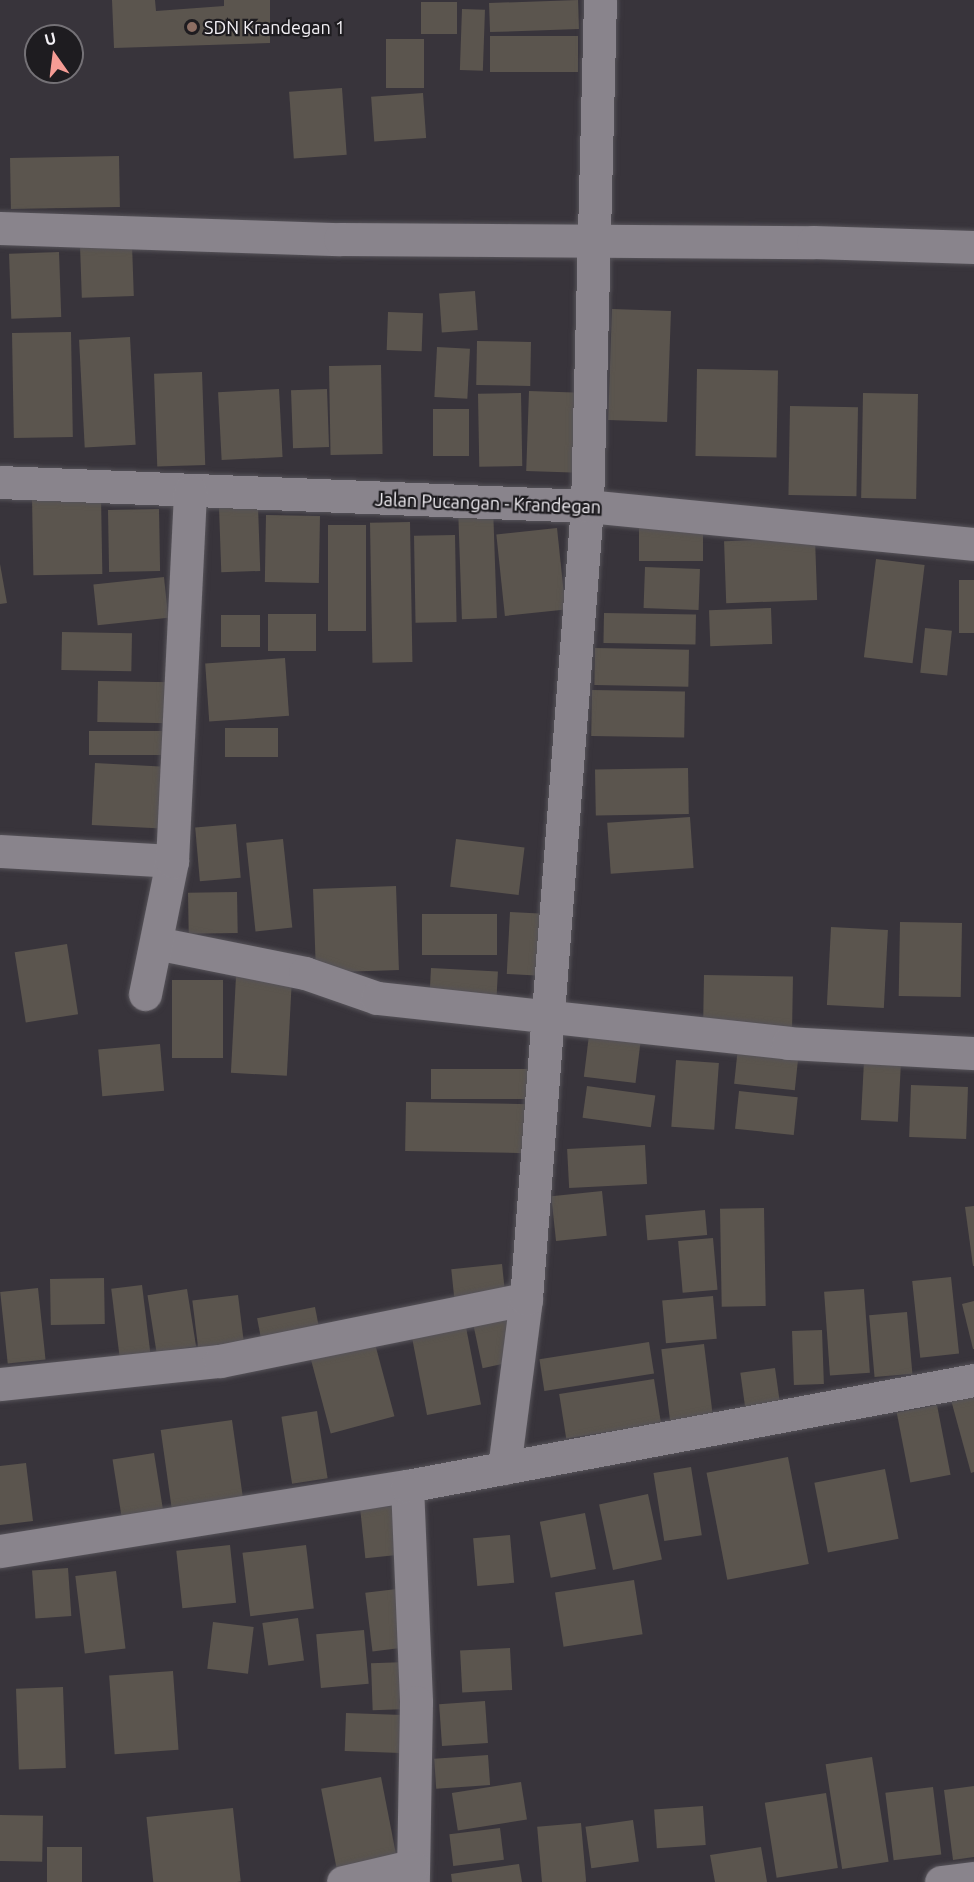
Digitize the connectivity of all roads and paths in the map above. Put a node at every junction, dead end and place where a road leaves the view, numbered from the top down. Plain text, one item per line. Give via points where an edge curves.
1 (600, 0) edge
2 (0, 228) edge
3 (593, 241) junction
4 (974, 246) edge
5 (0, 482) edge
6 (190, 491) junction
7 (587, 506) junction
8 (974, 544) edge
9 (0, 851) edge
10 (172, 861) junction
11 (156, 943) junction
12 (145, 994) dead end
13 (550, 1016) junction
14 (974, 1053) edge
15 (526, 1299) junction
16 (974, 1380) edge
17 (0, 1384) edge
18 (504, 1468) junction
19 (407, 1486) junction
20 (0, 1551) edge
21 (412, 1874) edge
22 (974, 1878) edge
23 (343, 1882) edge
24 (941, 1882) edge

1 - 3 street
2 - 3 street via 340,239
3 - 4 street
3 - 7 street
5 - 6 street, Jalan Pucangan - Krandegan
6 - 7 street, Jalan Pucangan - Krandegan
6 - 10 street
7 - 8 street, Jalan Pucangan - Krandegan
7 - 13 street
9 - 10 street
10 - 11 street
11 - 12 street
11 - 13 street via 305,973 377,998
13 - 14 street via 788,1043
13 - 15 street
15 - 17 street via 220,1361
15 - 18 street
16 - 18 street
18 - 19 street
19 - 20 street
19 - 21 street via 416,1702
21 - 23 street
22 - 24 street

